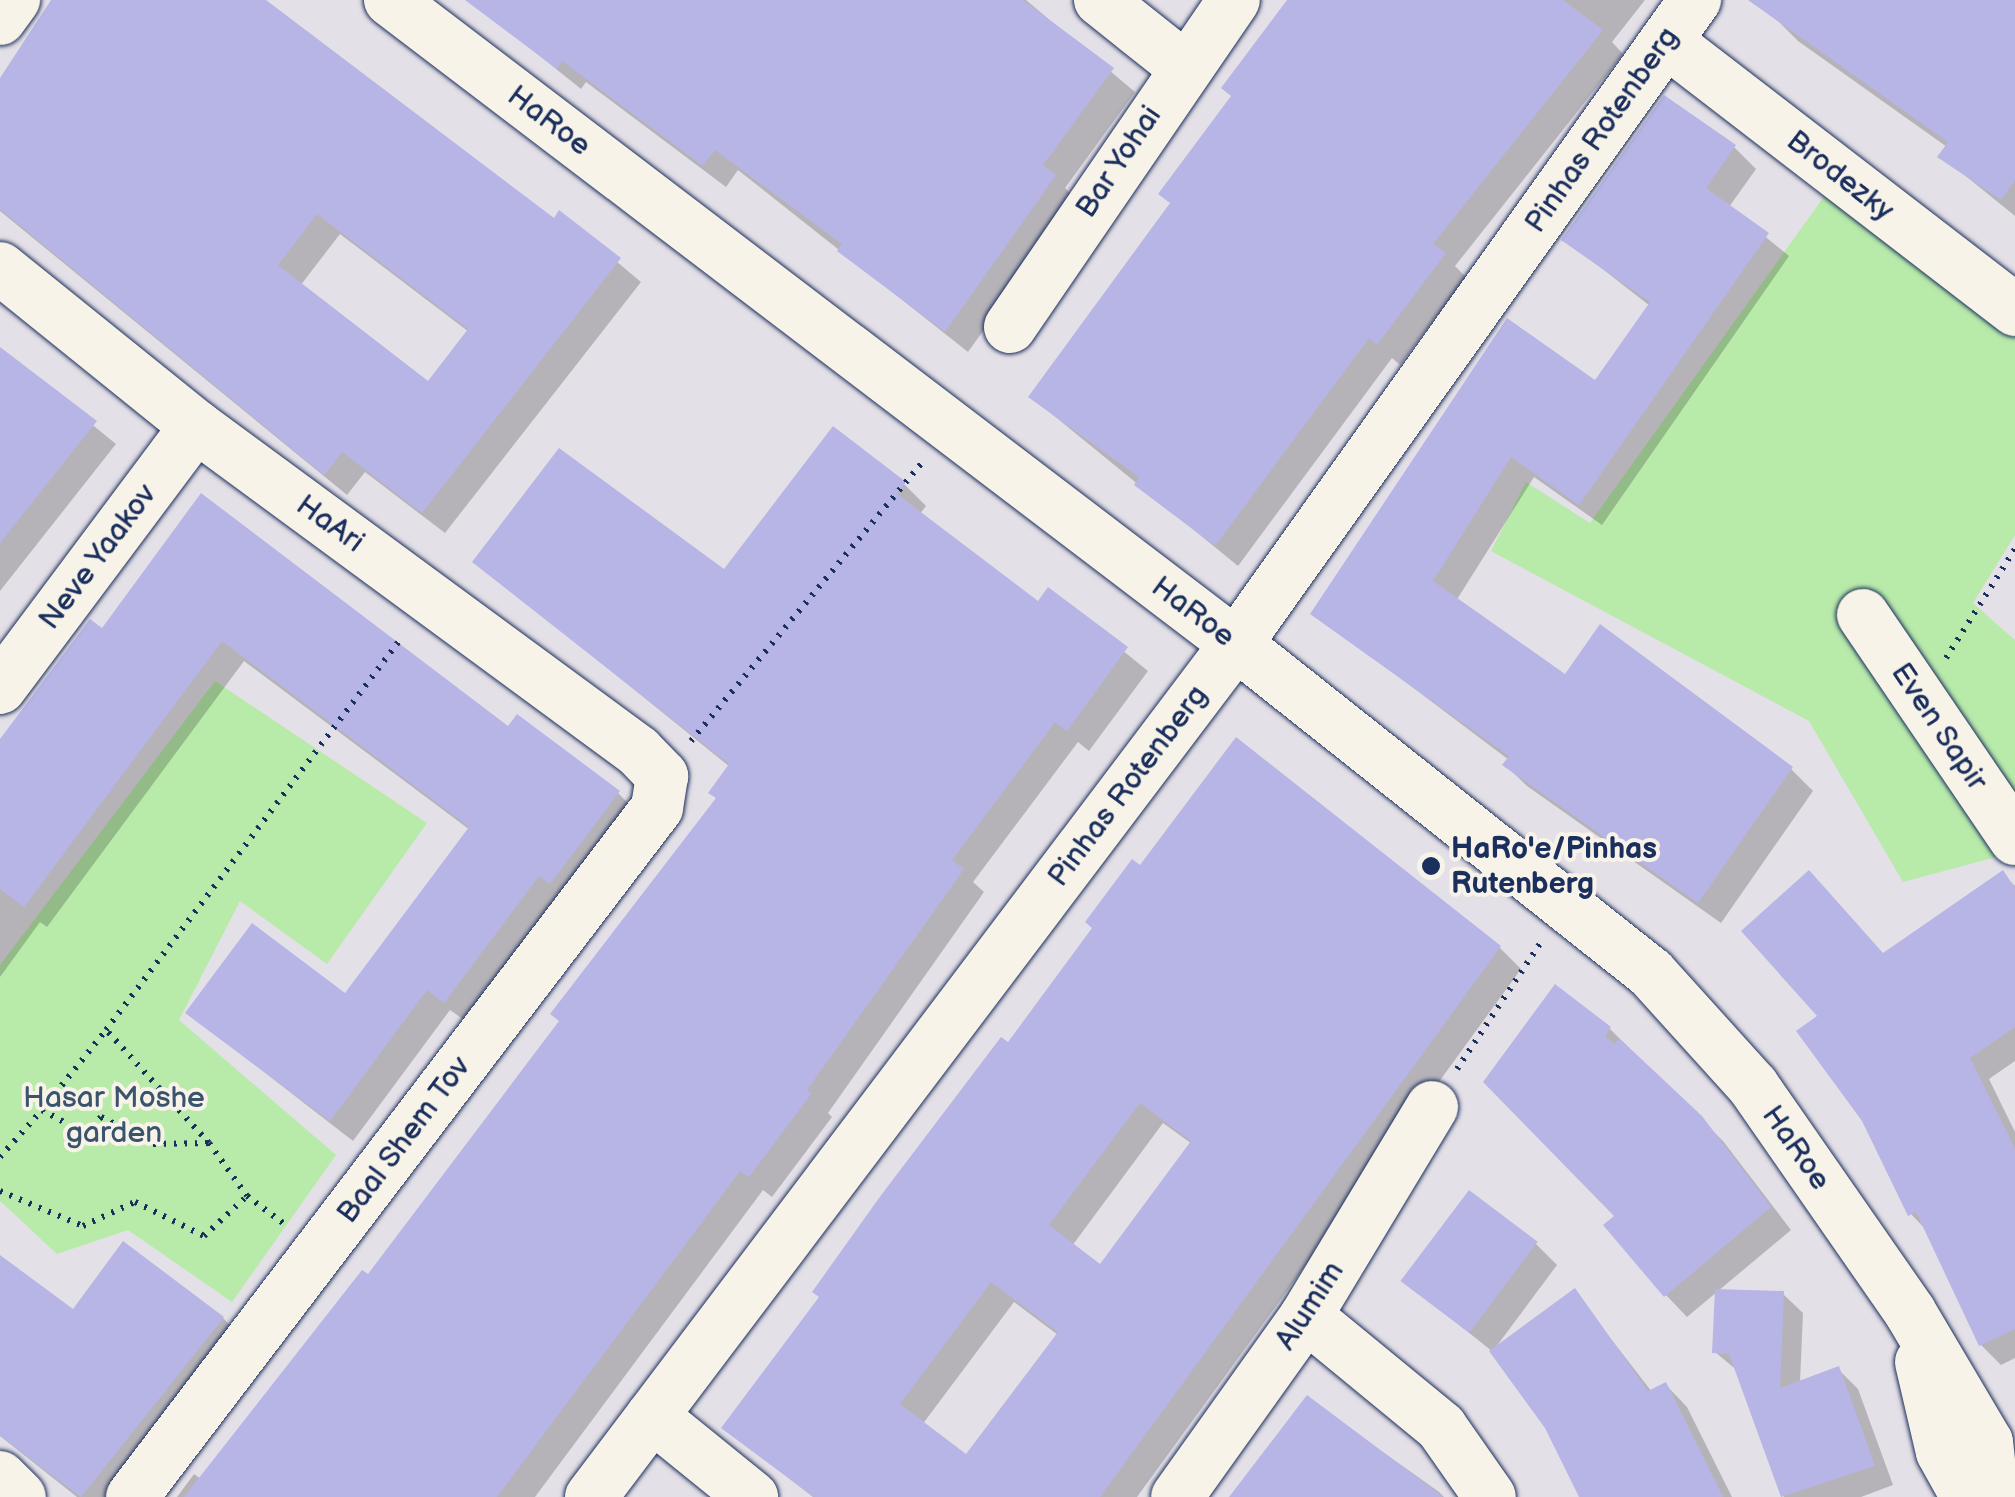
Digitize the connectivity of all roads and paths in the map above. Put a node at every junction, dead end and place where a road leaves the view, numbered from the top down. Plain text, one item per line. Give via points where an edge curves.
1 (14, 0) edge
2 (390, 0) edge
3 (1100, 0) edge
4 (1234, 0) edge
5 (0, 19) edge
6 (1680, 20) edge
7 (1183, 66) junction
8 (0, 268) edge
9 (2007, 286) edge
10 (1010, 328) dead end
11 (196, 426) junction
12 (952, 428) junction
13 (2015, 549) edge
14 (431, 599) junction
15 (1862, 616) dead end
16 (1236, 644) junction
17 (0, 688) edge
18 (1920, 700) junction
19 (662, 776) junction
20 (2015, 839) edge
21 (1566, 903) junction
22 (106, 1030) junction
23 (1432, 1108) joint
24 (42, 1110) junction
25 (209, 1143) junction
26 (0, 1157) edge
27 (0, 1191) edge
28 (247, 1196) junction
29 (320, 1250) junction
30 (1306, 1316) junction
31 (652, 1416) junction
32 (1981, 1440) edge
33 (0, 1477) edge
34 (20, 1497) edge
35 (132, 1497) edge
36 (591, 1497) edge
37 (752, 1497) edge
38 (1177, 1497) edge
39 (1490, 1497) edge
40 (1967, 1497) edge
41 (1993, 1497) edge

1 - 5 street
2 - 12 street, HaRoe
3 - 7 street
4 - 7 street, Bar Yohai
6 - 9 street, Brodezky
6 - 16 street, Pinhas Rotenberg
7 - 10 street, Bar Yohai
8 - 11 street, HaAri
11 - 14 street, HaAri
11 - 17 street, Neve Yaakov
12 - 16 street, HaRoe
12 - 19 path
13 - 18 path
14 - 19 street, HaAri via 638,751
14 - 22 path
15 - 18 street, Even Sapir
16 - 21 street, HaRoe
16 - 31 street, Pinhas Rotenberg
18 - 20 street, Even Sapir
19 - 29 street, Baal Shem Tov via 656,808
21 - 23 path
21 - 32 street, HaRoe via 1651,973 1753,1086 1910,1312
22 - 24 path
22 - 25 path
23 - 30 street, Alumim
24 - 25 path via 84,1132 101,1117 153,1144
24 - 26 path
25 - 28 path
27 - 28 path via 82,1226 136,1202 204,1236
28 - 29 path
29 - 35 street, Baal Shem Tov
30 - 38 street, Alumim
30 - 39 street via 1441,1427
31 - 36 street, Pinhas Rotenberg
31 - 37 street
32 - 40 street, HaRoe
32 - 41 street, HaRoe
33 - 34 street

